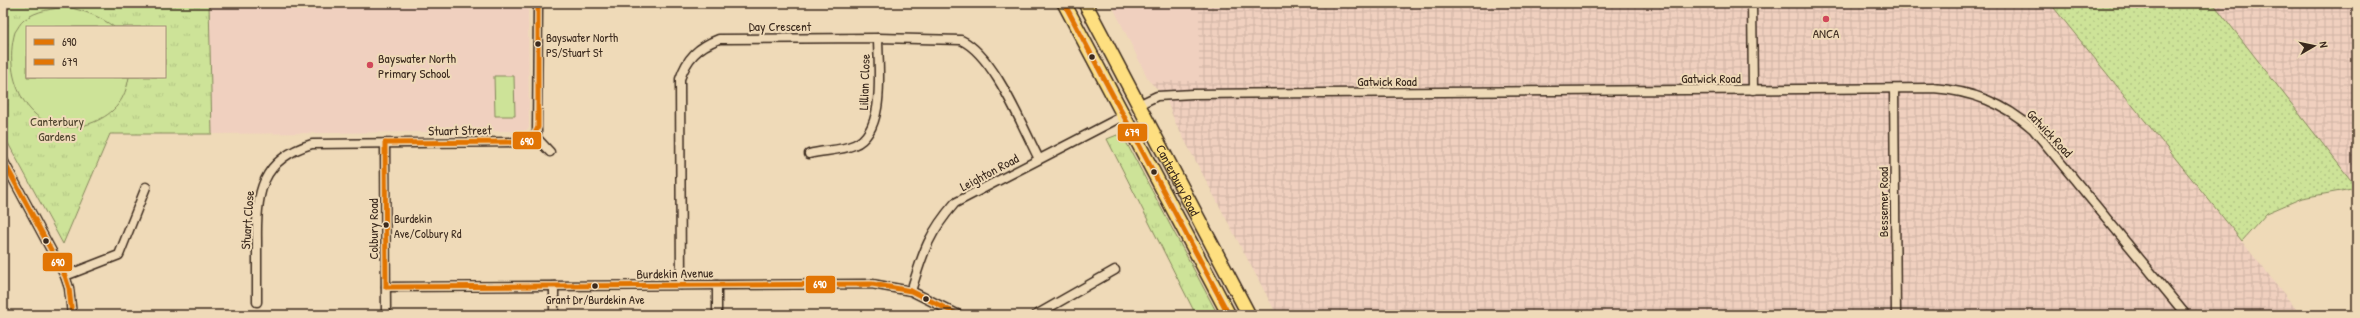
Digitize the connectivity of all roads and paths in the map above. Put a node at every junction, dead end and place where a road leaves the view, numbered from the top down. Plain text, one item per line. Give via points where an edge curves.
1 (538, 3) edge
2 (1064, 3) edge
3 (1085, 3) edge
4 (1752, 3) edge
5 (878, 38) junction
6 (1894, 89) junction
7 (1753, 90) junction
8 (1138, 105) junction
9 (1123, 116) junction
10 (535, 136) junction
11 (385, 143) junction
12 (550, 152) dead end
13 (809, 154) dead end
14 (1039, 159) junction
15 (3, 160) edge
16 (146, 188) dead end
17 (1115, 270) dead end
18 (65, 276) junction
19 (681, 285) junction
20 (717, 285) junction
21 (554, 286) junction
22 (386, 287) junction
23 (912, 291) junction
24 (257, 302) dead end
25 (72, 315) edge
26 (386, 315) edge
27 (554, 315) edge
28 (717, 315) edge
29 (959, 315) edge
30 (1036, 315) edge
31 (1229, 315) edge
32 (1249, 315) edge
33 (1896, 315) edge
34 (2186, 315) edge

1 - 10 street via 538,127
2 - 9 main road, Canterbury Road
3 - 8 main road, Canterbury Road
4 - 7 street
5 - 13 street, Lillian Close via 877,107 872,125 854,145
5 - 14 street, Day Crescent via 951,39 970,44 990,66
5 - 19 street, Day Crescent via 719,39 700,49 686,63 680,79
6 - 7 street, Gatwick Road
6 - 33 street, Bessemer Road
6 - 34 street, Gatwick Road via 1933,88 1965,92 2001,105 2019,116 2033,129
7 - 8 street, Gatwick Road via 1193,94 1157,96
8 - 9 main road
8 - 32 main road, Canterbury Road
9 - 14 street, Leighton Road
9 - 31 main road, Canterbury Road
10 - 11 street, Stuart Street via 525,142
10 - 12 street
11 - 22 street, Colbury Road
11 - 24 street, Stuart Close via 312,144 293,151 272,167 262,184 258,200
14 - 23 street, Leighton Road via 955,203 940,220 923,250
15 - 18 street
16 - 18 street via 119,255
17 - 30 street
18 - 25 street
19 - 20 street, Burdekin Avenue
19 - 21 street, Burdekin Avenue
20 - 23 street, Burdekin Avenue via 872,284
20 - 28 street
21 - 22 street, Burdekin Avenue
21 - 27 street
22 - 26 street, Colbury Road
23 - 29 street, Burdekin Avenue

